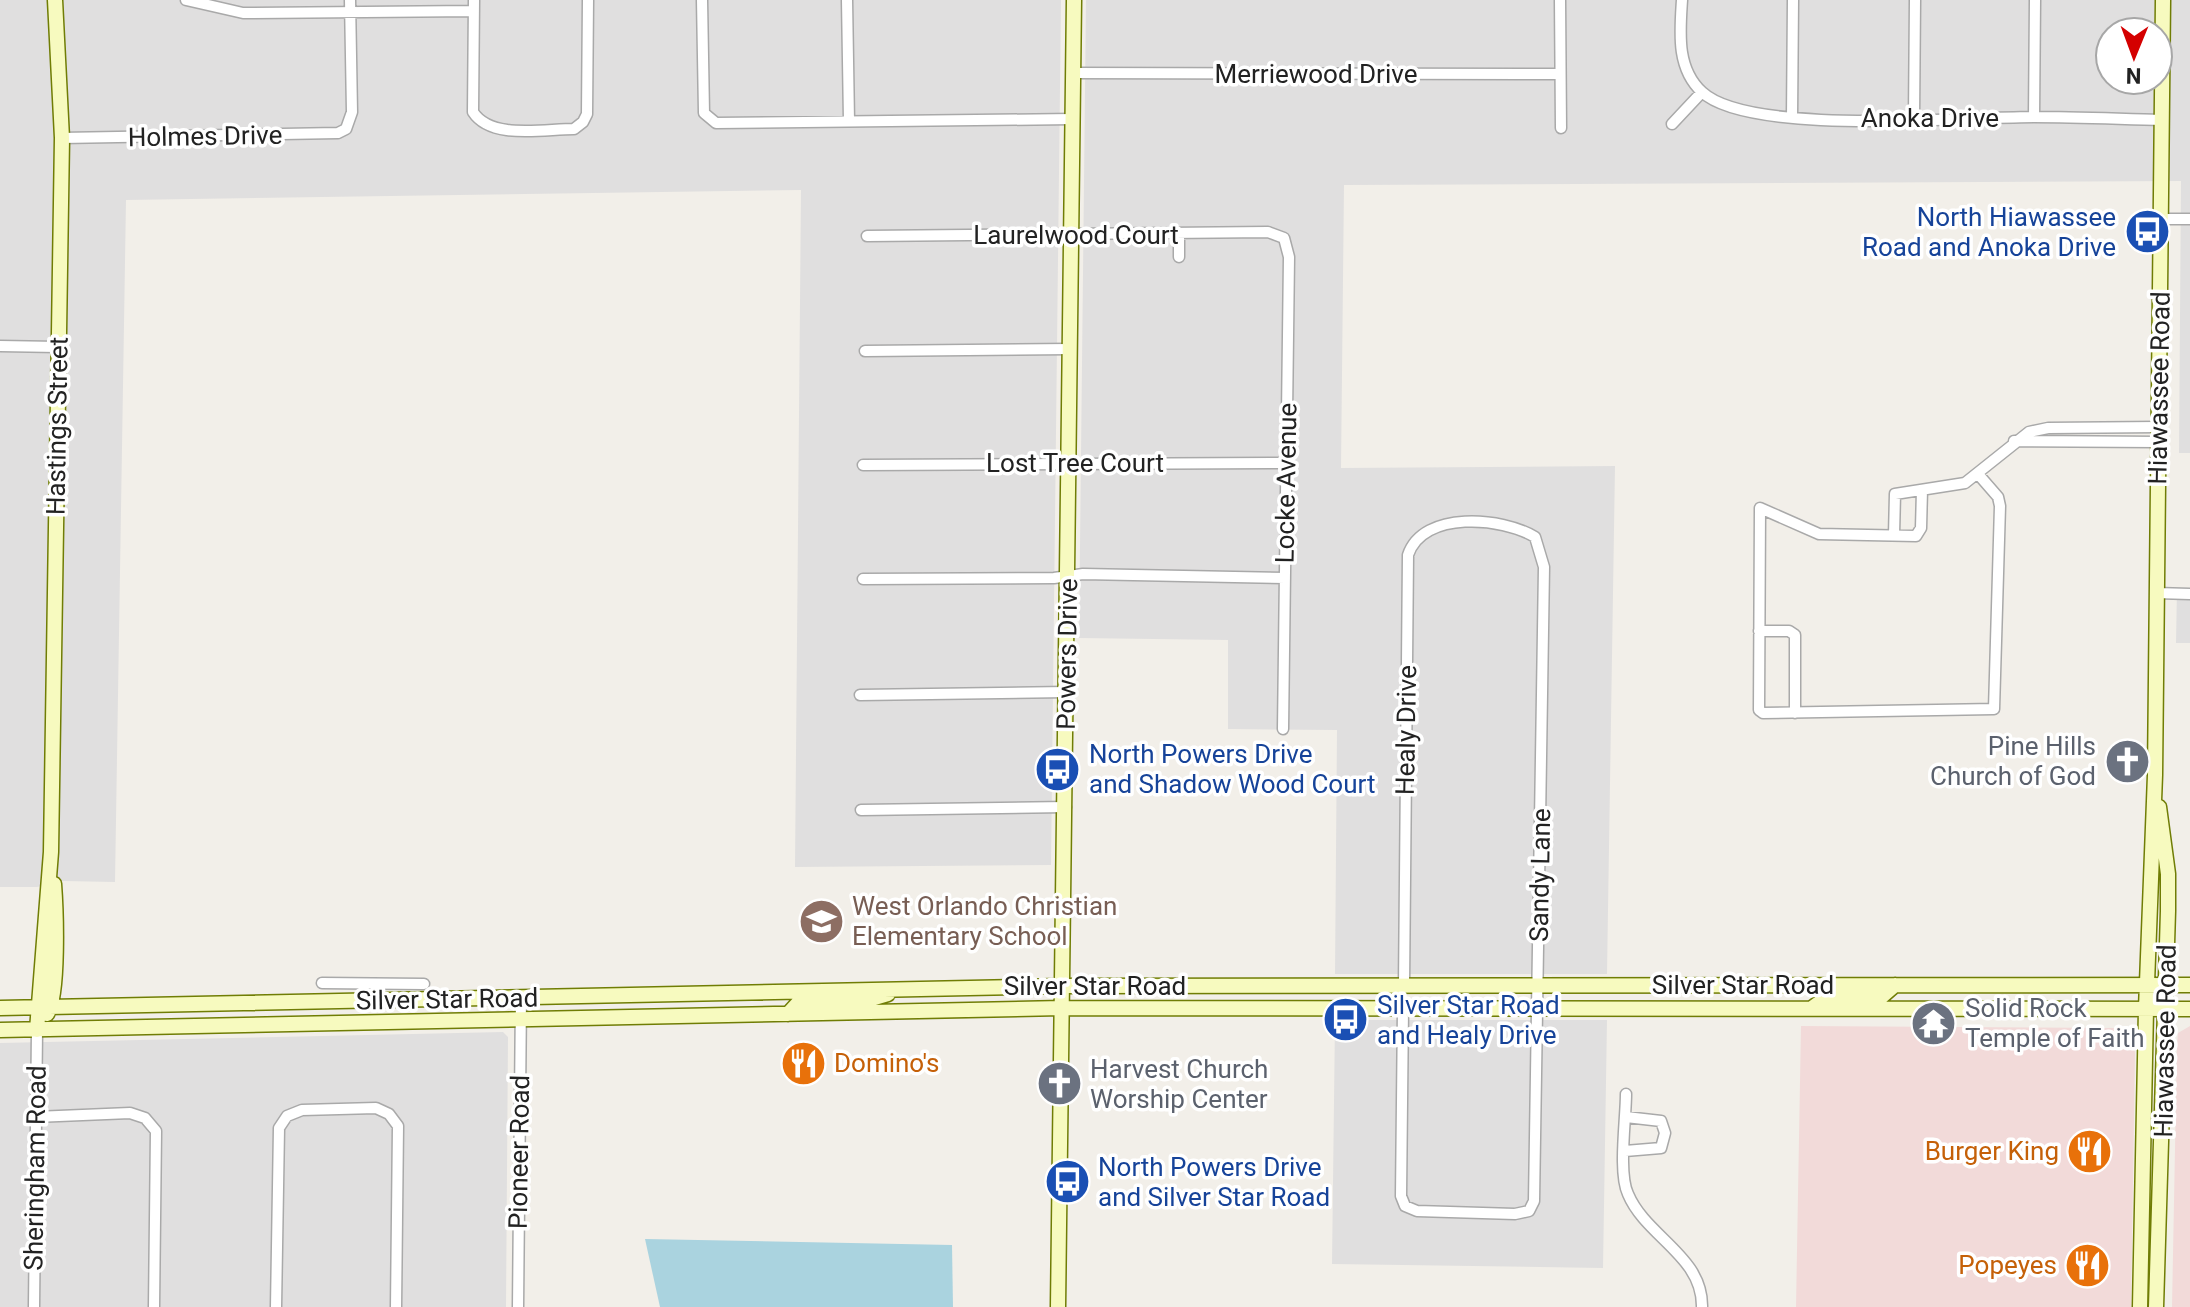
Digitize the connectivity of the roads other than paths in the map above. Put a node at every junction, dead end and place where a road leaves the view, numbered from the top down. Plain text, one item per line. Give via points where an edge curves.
1 (55, 0) edge
2 (186, 0) edge
3 (588, 0) edge
4 (702, 0) edge
5 (847, 0) edge
6 (1074, 0) edge
7 (1560, 0) edge
8 (1682, 0) edge
9 (1793, 0) edge
10 (1915, 0) edge
11 (2035, 0) edge
12 (2163, 0) edge
13 (350, 6) edge
14 (474, 6) edge
15 (1073, 73) junction
16 (1559, 74) junction
17 (1702, 92) junction
18 (2034, 117) junction
19 (1792, 118) junction
20 (1914, 118) junction
21 (1073, 119) junction
22 (2162, 120) junction
23 (849, 121) junction
24 (1672, 124) dead end
25 (1561, 128) dead end
26 (62, 138) junction
27 (2160, 219) junction
28 (2190, 219) edge
29 (1179, 234) junction
30 (1072, 235) junction
31 (867, 236) dead end
32 (1284, 238) joint
33 (1179, 257) dead end
34 (0, 346) edge
35 (58, 347) junction
36 (1071, 349) junction
37 (865, 351) dead end
38 (2158, 435) junction
39 (1069, 463) junction
40 (1287, 463) junction
41 (863, 465) dead end
42 (1978, 474) junction
43 (1922, 490) junction
44 (1476, 524) joint
45 (1894, 535) junction
46 (1068, 576) junction
47 (1285, 578) junction
48 (863, 579) dead end
49 (2156, 593) junction
50 (2190, 594) edge
51 (1759, 631) junction
52 (1067, 692) junction
53 (860, 695) dead end
54 (1795, 713) junction
55 (1283, 729) dead end
56 (2155, 775) junction
57 (1066, 807) junction
58 (861, 810) dead end
59 (322, 983) dead end
60 (424, 984) dead end
61 (1539, 985) junction
62 (1895, 985) junction
63 (2146, 985) junction
64 (2167, 985) junction
65 (2190, 985) edge
66 (1062, 986) junction
67 (1404, 986) junction
68 (903, 989) junction
69 (521, 997) junction
70 (449, 999) junction
71 (0, 1008) edge
72 (45, 1008) junction
73 (1062, 1008) junction
74 (1403, 1008) junction
75 (1538, 1008) junction
76 (1811, 1008) junction
77 (2146, 1009) junction
78 (2165, 1009) junction
79 (2190, 1009) edge
80 (788, 1014) junction
81 (521, 1019) junction
82 (321, 1024) junction
83 (0, 1030) edge
84 (37, 1030) junction
85 (1626, 1094) dead end
86 (35, 1117) junction
87 (1626, 1117) junction
88 (1625, 1151) junction
89 (34, 1307) edge
90 (154, 1307) edge
91 (276, 1307) edge
92 (396, 1307) edge
93 (518, 1307) edge
94 (1058, 1307) edge
95 (1702, 1307) edge
96 (2140, 1307) edge
97 (2156, 1307) edge

1 - 26 main road, Hastings Street
2 - 13 street via 243,13
3 - 14 street via 587,114 574,129 492,129 479,122 473,112
4 - 23 street via 704,113 716,123
5 - 23 street
6 - 15 main road, Powers Drive
7 - 16 street
8 - 17 street via 1683,63
9 - 19 street
10 - 20 street
11 - 18 street
12 - 22 main road, Hiawassee Road
13 - 14 street
13 - 26 street, Holmes Drive via 352,112 346,129 329,135
15 - 16 street, Merriewood Drive
15 - 21 main road, Powers Drive
16 - 25 street
17 - 19 street, Anoka Drive via 1728,107
17 - 24 street
18 - 20 street, Anoka Drive
18 - 22 street, Anoka Drive
19 - 20 street, Anoka Drive
21 - 23 street
21 - 30 main road, Powers Drive
22 - 27 main road, Hiawassee Road
26 - 35 main road, Hastings Street
27 - 28 street
27 - 38 main road, Hiawassee Road
29 - 30 street, Laurelwood Court
29 - 32 street, Laurelwood Court via 1268,232
29 - 33 street
30 - 31 street, Laurelwood Court
30 - 36 main road, Powers Drive
32 - 40 street, Locke Avenue via 1289,257
34 - 35 street
35 - 72 main road, Hastings Street via 51,852 55,904
36 - 37 street
36 - 39 main road, Powers Drive
38 - 42 street via 2014,441
38 - 49 main road, Hiawassee Road
39 - 40 street, Lost Tree Court
39 - 41 street, Lost Tree Court
39 - 46 main road, Powers Drive
40 - 47 street, Locke Avenue
42 - 43 street via 1956,487
42 - 54 street via 2000,506 1997,705 1990,710
43 - 45 street via 1895,494
43 - 45 street via 1920,532
44 - 61 street, Sandy Lane via 1522,529 1535,537 1542,551
44 - 67 street, Healy Drive via 1438,525 1420,535 1408,555
45 - 51 street via 1819,534 1760,508
46 - 47 street
46 - 48 street
46 - 52 main road, Powers Drive
47 - 55 street, Locke Avenue
49 - 50 street
49 - 56 main road, Hiawassee Road
51 - 54 street via 1795,635
51 - 54 street via 1759,710
52 - 53 street
52 - 57 main road, Powers Drive
56 - 63 main road, Hiawassee Road
56 - 64 main road, Hiawassee Road via 2168,874
57 - 58 street
57 - 66 main road, Powers Drive
59 - 60 street
61 - 62 main road, Silver Star Road
61 - 67 main road, Silver Star Road
61 - 75 street, Sandy Lane
62 - 63 main road, Silver Star Road
62 - 76 main road via 1880,998 1826,998
63 - 64 main road, Silver Star Road
63 - 77 main road, Hiawassee Road
64 - 65 main road, Silver Star Road
64 - 78 main road, Hiawassee Road
66 - 67 main road, Silver Star Road
66 - 68 main road, Silver Star Road
66 - 73 main road, Powers Drive
68 - 69 main road, Silver Star Road
68 - 80 main road via 871,999 800,1001
69 - 70 main road, Silver Star Road
69 - 81 street, Pioneer Road
70 - 72 main road, Silver Star Road
70 - 82 main road via 430,1013 354,1015
71 - 72 main road, Silver Star Road
72 - 84 main road
73 - 74 main road, Silver Star Road
73 - 80 main road, Silver Star Road
73 - 94 main road, Powers Drive
74 - 75 main road, Silver Star Road
74 - 75 street, Sandy Lane via 1405,1206 1417,1211 1515,1214 1529,1211 1534,1201
75 - 76 main road, Silver Star Road
76 - 77 main road, Silver Star Road
77 - 78 main road, Silver Star Road
77 - 96 main road, Hiawassee Road
78 - 79 main road, Silver Star Road
78 - 97 main road, Hiawassee Road
80 - 81 main road, Silver Star Road
81 - 82 main road, Silver Star Road
81 - 93 street, Pioneer Road
82 - 84 main road, Silver Star Road
83 - 84 main road, Silver Star Road
84 - 86 street, Sheringham Road
85 - 87 street
86 - 89 street, Sheringham Road
86 - 90 street via 130,1113 145,1118 156,1131
87 - 88 street
87 - 88 street via 1661,1121 1665,1133 1661,1148
88 - 95 street via 1626,1191 1697,1277
91 - 92 street via 279,1128 287,1116 302,1110 376,1108 398,1126

